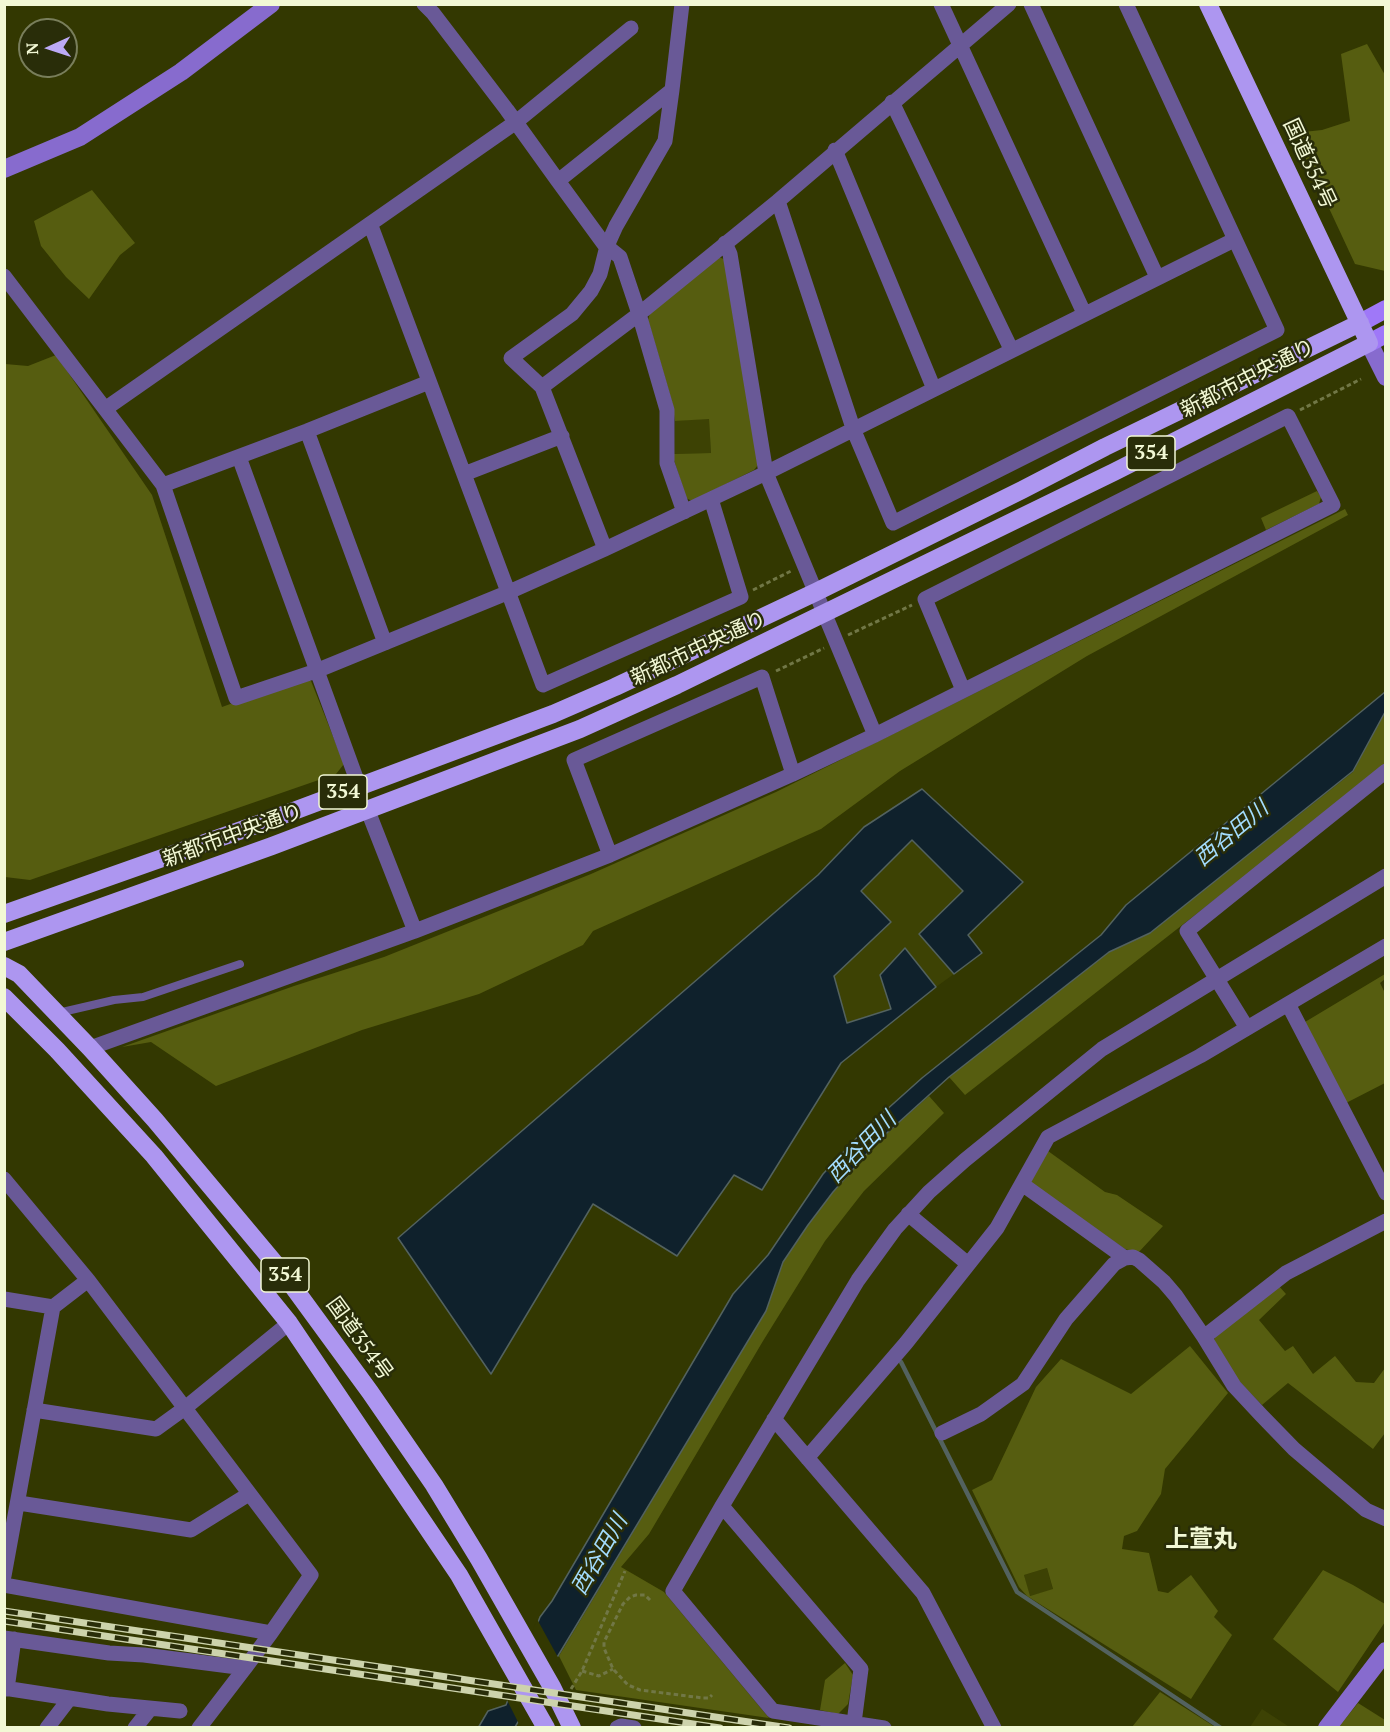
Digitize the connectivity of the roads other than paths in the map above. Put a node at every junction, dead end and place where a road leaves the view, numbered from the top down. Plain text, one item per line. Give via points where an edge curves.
1 (271, 4) edge
2 (424, 4) edge
3 (682, 4) edge
4 (940, 4) edge
5 (1009, 4) edge
6 (1031, 4) edge
7 (1126, 4) edge
8 (1208, 4) edge
9 (631, 28) dead end
10 (959, 45) junction
11 (672, 90) junction
12 (892, 102) junction
13 (516, 122) junction
14 (835, 150) junction
15 (6, 163) edge
16 (558, 181) junction
17 (778, 201) junction
18 (371, 226) junction
19 (1234, 240) junction
20 (725, 243) junction
21 (607, 246) junction
22 (4, 276) edge
23 (1157, 277) junction
24 (1386, 309) edge
25 (1084, 313) junction
26 (639, 314) junction
27 (1360, 323) junction
28 (1386, 334) edge
29 (1369, 343) junction
30 (1011, 349) junction
31 (1386, 377) edge
32 (429, 382) junction
33 (543, 387) junction
34 (934, 389) junction
35 (105, 409) junction
36 (307, 431) junction
37 (854, 431) junction
38 (562, 435) junction
39 (239, 457) junction
40 (766, 473) junction
41 (464, 474) junction
42 (163, 485) junction
43 (711, 499) junction
44 (684, 512) junction
45 (606, 549) junction
46 (509, 592) junction
47 (816, 592) junction
48 (825, 613) junction
49 (385, 643) junction
50 (316, 671) junction
51 (963, 690) junction
52 (875, 735) junction
53 (1386, 771) edge
54 (793, 774) junction
55 (359, 786) junction
56 (368, 810) junction
57 (610, 855) junction
58 (1386, 876) edge
59 (4, 914) edge
60 (415, 931) junction
61 (4, 942) edge
62 (1386, 946) edge
63 (240, 964) dead end
64 (4, 966) edge
65 (1217, 979) junction
66 (4, 997) edge
67 (1288, 1004) junction
68 (57, 1013) junction
69 (1248, 1028) junction
70 (90, 1048) junction
71 (4, 1179) edge
72 (1022, 1185) junction
73 (1386, 1193) edge
74 (908, 1214) junction
75 (1386, 1221) edge
76 (1125, 1258) junction
77 (968, 1264) junction
78 (88, 1280) junction
79 (4, 1299) edge
80 (53, 1307) junction
81 (289, 1323) junction
82 (1204, 1337) junction
83 (185, 1408) junction
84 (34, 1410) junction
85 (774, 1419) junction
86 (942, 1433) dead end
87 (807, 1458) junction
88 (249, 1494) junction
89 (19, 1503) junction
90 (722, 1506) junction
91 (1386, 1519) edge
92 (4, 1576) edge
93 (4, 1585) edge
94 (271, 1633) junction
95 (9, 1639) edge
96 (1386, 1651) edge
97 (245, 1668) junction
98 (6, 1688) edge
99 (70, 1698) junction
100 (150, 1709) junction
101 (180, 1711) dead end
102 (854, 1723) junction
103 (47, 1728) edge
104 (135, 1728) edge
105 (199, 1728) edge
106 (546, 1728) edge
107 (572, 1728) edge
108 (617, 1728) edge
109 (634, 1728) edge
110 (884, 1728) edge
111 (994, 1728) edge
112 (1327, 1728) edge

1 - 15 street via 181,72 80,137
2 - 13 street
3 - 11 street
4 - 10 street
5 - 10 street
6 - 23 street
7 - 19 street
8 - 27 highway, 国道354号
9 - 13 street
10 - 12 street
10 - 25 street
11 - 16 street
11 - 21 street via 661,151
12 - 14 street
12 - 30 street
13 - 16 street
13 - 18 street
14 - 17 street
14 - 34 street
16 - 21 street
17 - 20 street
17 - 37 street
18 - 32 street
18 - 35 street
19 - 23 street
19 - 37 street via 1277,330 893,523
20 - 26 street
20 - 40 street
21 - 26 street via 620,257
21 - 33 street via 600,274 580,305 511,358
22 - 35 street
23 - 25 street
24 - 27 main road, 新都市中央通り
25 - 30 street
26 - 33 street
26 - 44 street via 667,410 667,463
27 - 29 highway, 国道354号
27 - 47 highway, 新都市中央通り / 354
28 - 29 main road, 新都市中央通り
29 - 31 street
29 - 48 highway, 新都市中央通り / 354
30 - 34 street
32 - 36 street
32 - 41 street
33 - 38 street
34 - 37 street
35 - 42 street
36 - 39 street
36 - 49 street
37 - 40 street
38 - 41 street
38 - 45 street
39 - 42 street
39 - 50 street
40 - 43 street
40 - 47 street
41 - 46 street
42 - 50 street via 236,698
43 - 44 street
43 - 46 street via 741,597 543,685
44 - 45 street
45 - 46 street
46 - 49 street
47 - 48 street
47 - 55 highway, 新都市中央通り / 354 via 574,705
48 - 52 street
48 - 56 highway, 新都市中央通り / 354 via 580,729
49 - 50 street
50 - 55 street
51 - 51 street via 1333,505 1288,416 925,599
51 - 52 street
52 - 54 street
53 - 65 street via 1187,931
54 - 57 street
54 - 57 street via 762,677 574,760
55 - 59 highway, 新都市中央通り / 354
56 - 60 street
56 - 61 highway, 新都市中央通り / 354
57 - 60 street
58 - 65 street
60 - 70 street
62 - 67 street
63 - 68 lane via 143,997
64 - 68 highway, 国道354号 / 354 via 19,975
65 - 69 street
65 - 74 street via 1102,1049 964,1160
66 - 81 highway, 354 via 154,1156
67 - 69 street
67 - 73 street
68 - 70 highway, 国道354号 / 354
69 - 72 street via 1048,1137
70 - 107 highway, 国道354号 / 354 via 245,1227 328,1332 434,1485
71 - 78 street
72 - 76 street
72 - 77 street via 997,1228
74 - 77 street
74 - 85 street via 858,1280
75 - 82 street via 1286,1273
76 - 82 street via 1139,1260 1164,1282
76 - 86 street via 1114,1264 1066,1319 1023,1384 981,1414
77 - 87 street
78 - 80 street
78 - 83 street
79 - 80 street
80 - 84 street
81 - 83 street
81 - 106 highway, 354 via 459,1575
82 - 91 street via 1234,1386 1294,1449 1366,1510
83 - 84 street via 156,1429
83 - 88 street
84 - 89 street
85 - 87 street
85 - 90 street
87 - 111 street via 923,1593
88 - 89 street via 192,1530
88 - 94 street via 311,1575
89 - 92 street
90 - 102 street via 861,1669
90 - 102 street via 673,1591 773,1711
93 - 94 street
94 - 97 street
95 - 97 street
95 - 98 street
96 - 112 street
97 - 105 street
98 - 99 street
99 - 100 street
99 - 103 street
100 - 101 street
100 - 104 street
102 - 110 street
108 - 109 street

